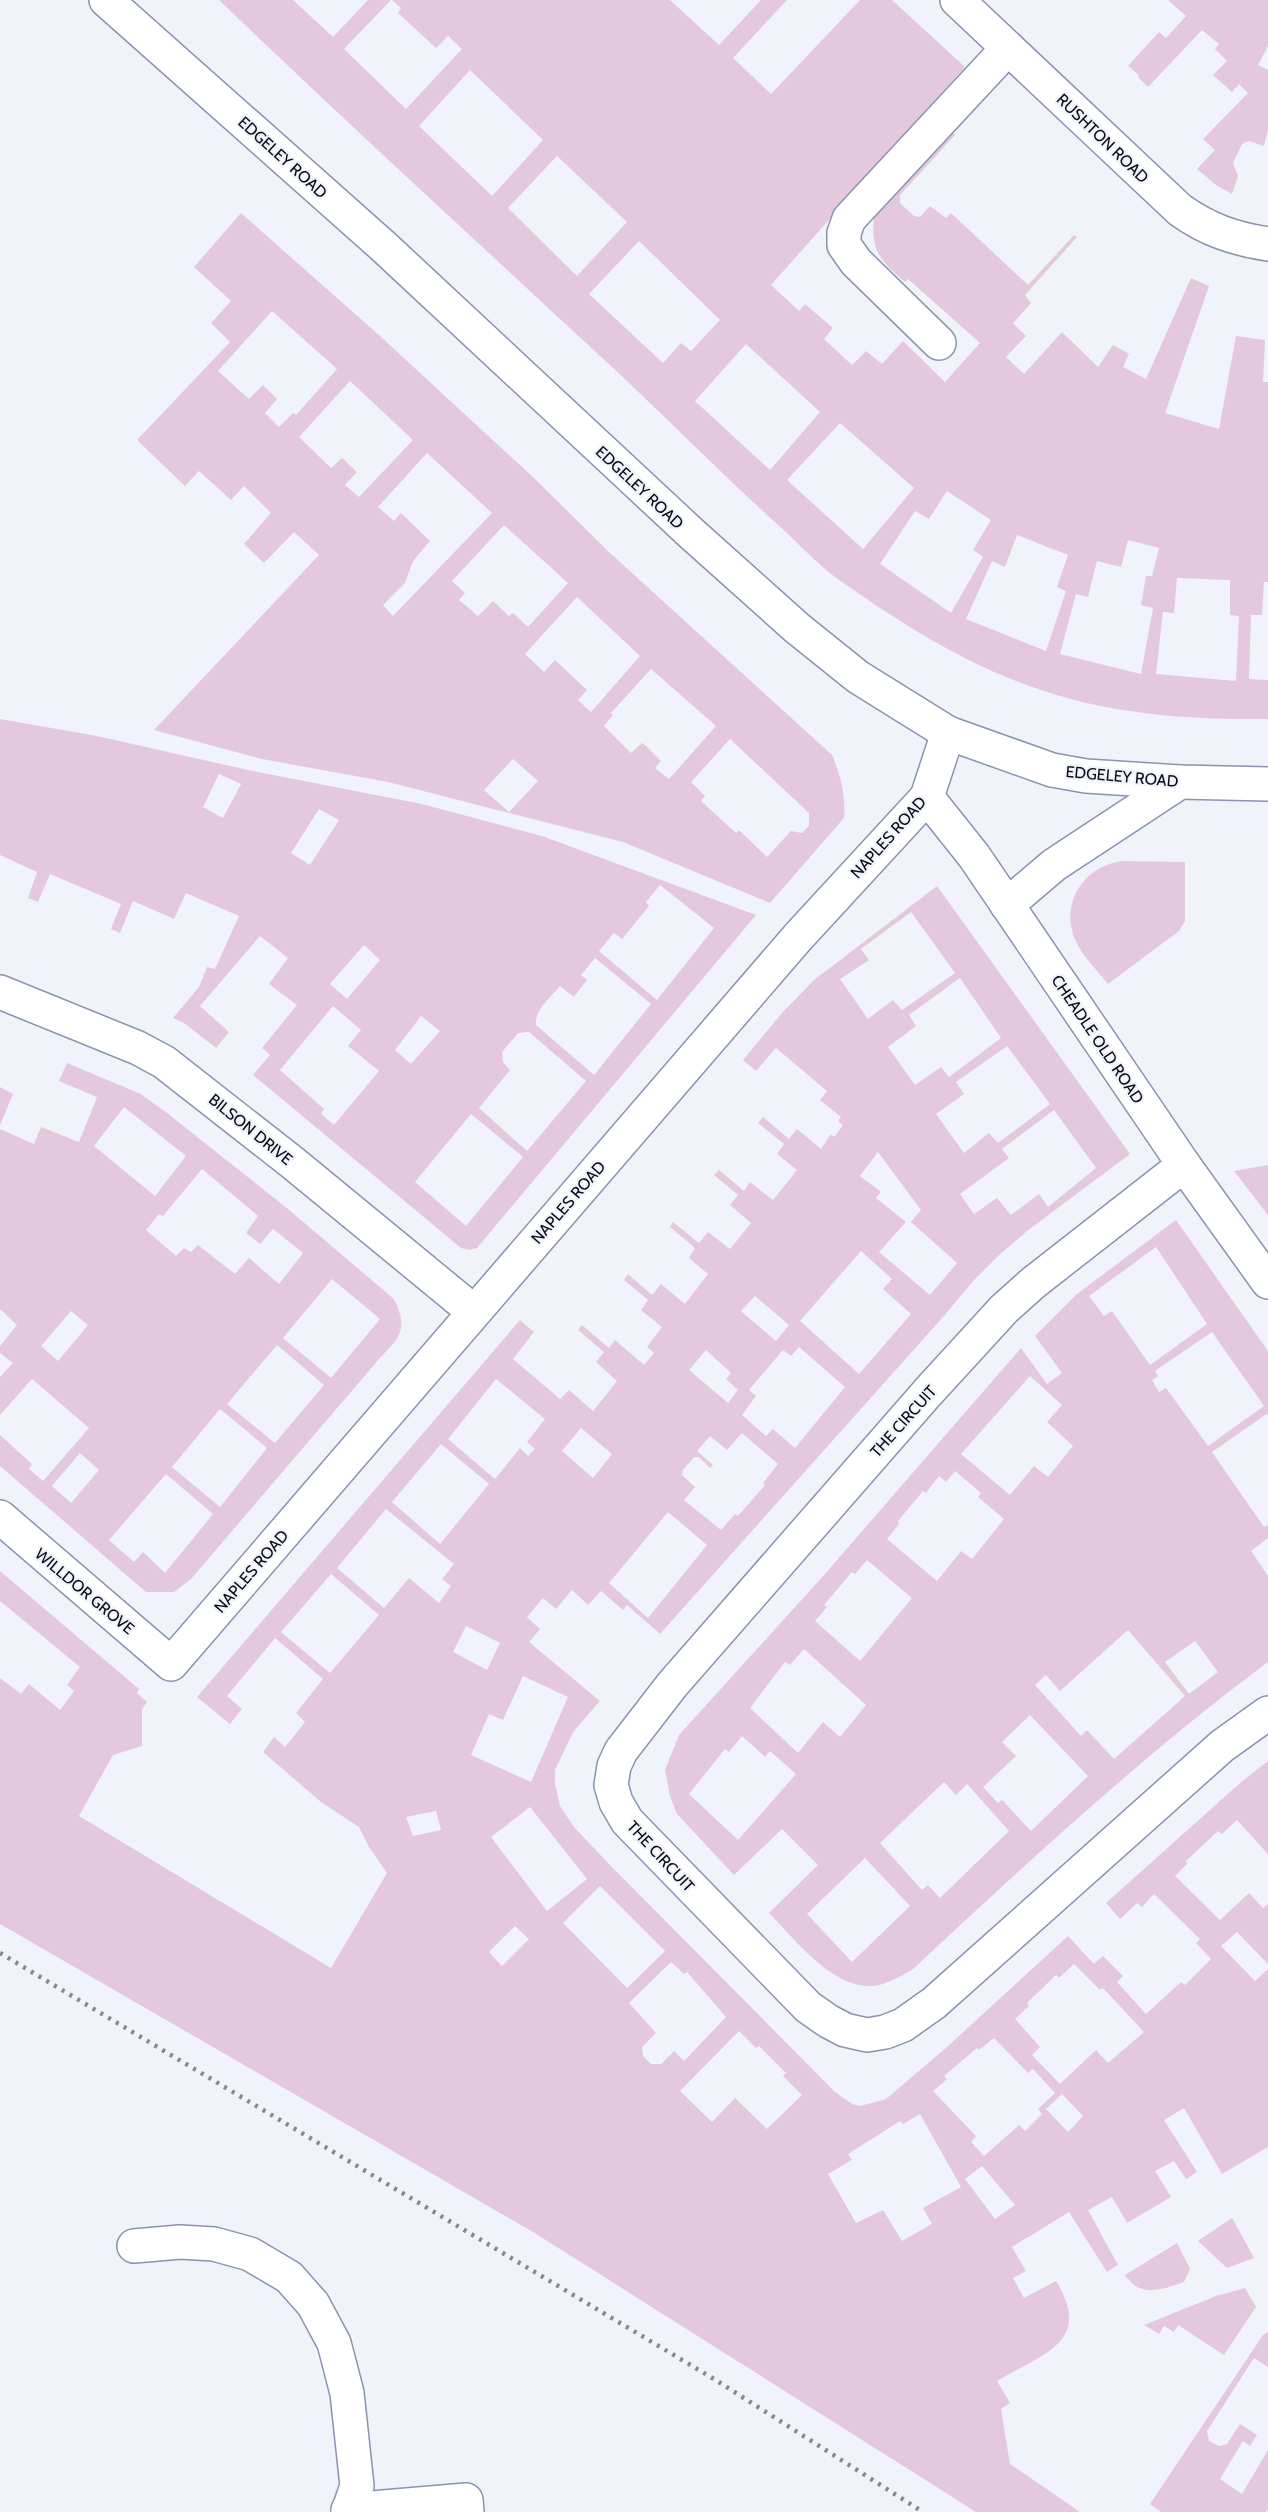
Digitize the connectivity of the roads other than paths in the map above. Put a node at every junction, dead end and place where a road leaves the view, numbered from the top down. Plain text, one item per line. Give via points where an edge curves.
1 (106, 0) edge
2 (957, 0) edge
3 (1008, 48) junction
4 (1268, 244) edge
5 (939, 343) dead end
6 (948, 733) junction
7 (1179, 782) junction
8 (1268, 784) edge
9 (927, 797) junction
10 (1007, 905) junction
11 (0, 992) edge
12 (1184, 1165) junction
13 (1268, 1282) edge
14 (473, 1311) junction
15 (0, 1517) edge
16 (171, 1664) joint
17 (1268, 1713) edge
18 (134, 2246) dead end
19 (348, 2511) edge
20 (467, 2512) edge

1 - 6 street, EDGELEY ROAD via 383,246 797,628 858,677
2 - 3 street, RUSHTON ROAD
3 - 4 street, RUSHTON ROAD via 1180,210 1223,234
3 - 5 street via 849,219 844,233 844,245 856,262
6 - 7 street, EDGELEY ROAD via 1052,770
6 - 9 street, NAPLES ROAD
7 - 8 street, EDGELEY ROAD
7 - 10 street via 1054,866
9 - 10 street, CHEADLE OLD ROAD
9 - 14 street, NAPLES ROAD via 798,937
10 - 12 street, CHEADLE OLD ROAD
11 - 14 street, BILSON DRIVE via 164,1062
12 - 13 street, CHEADLE OLD ROAD
12 - 17 street, THE CIRCUIT via 1004,1309 672,1685 621,1751 611,1785 627,1821 808,2007 845,2030 867,2035 903,2025 934,2003 1222,1746
14 - 16 street, NAPLES ROAD
15 - 16 street, WILLDOR GROVE
18 - 19 street via 214,2244 250,2254 289,2277 313,2304 334,2343 347,2393 357,2486
19 - 20 street via 466,2500

